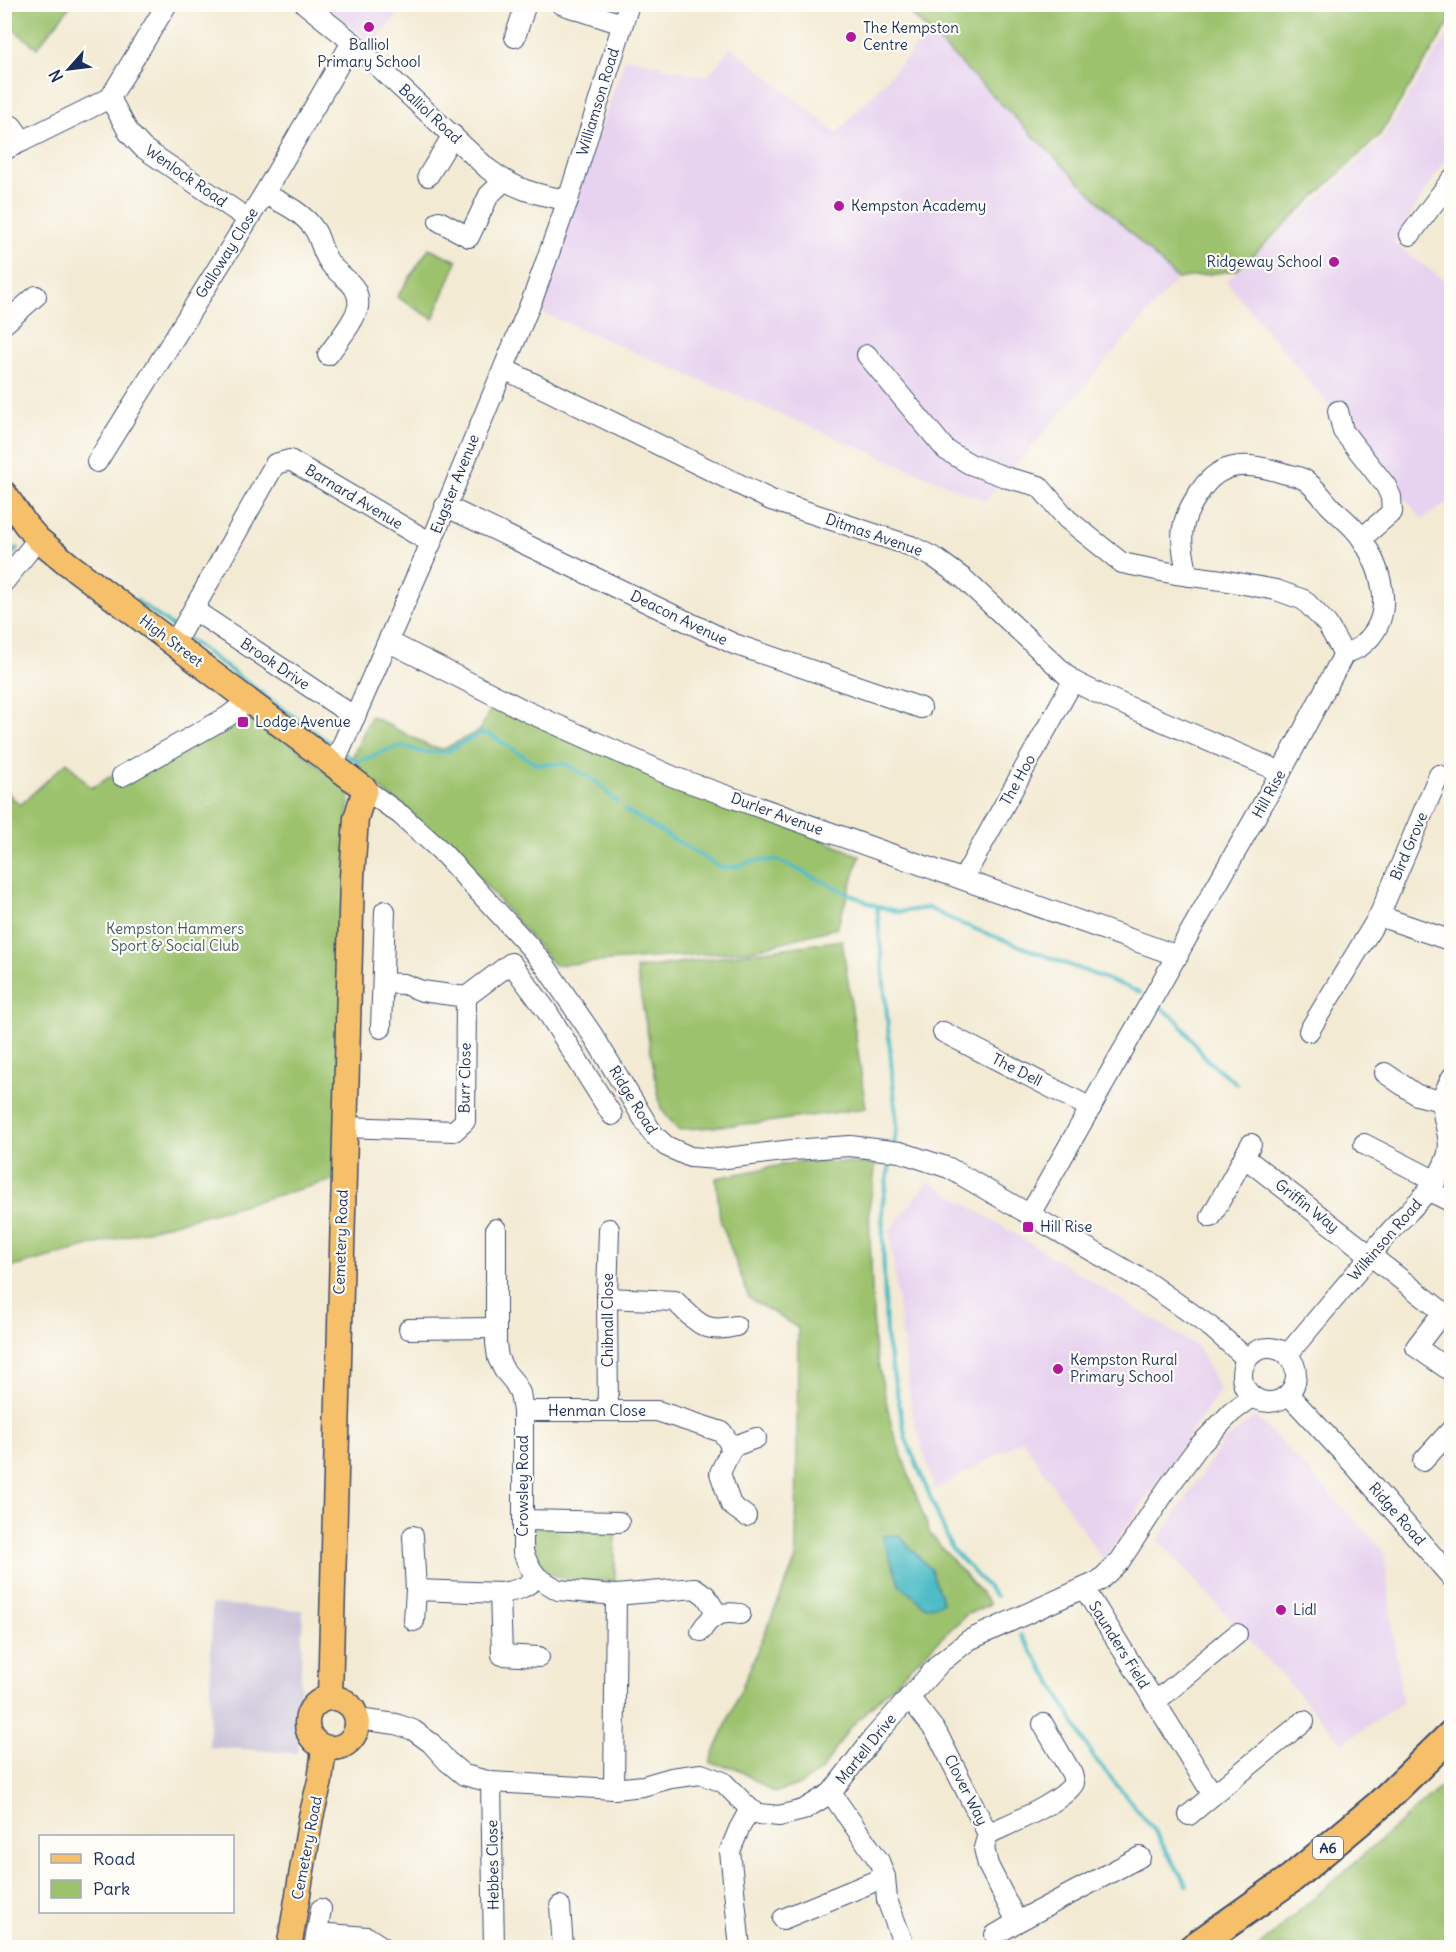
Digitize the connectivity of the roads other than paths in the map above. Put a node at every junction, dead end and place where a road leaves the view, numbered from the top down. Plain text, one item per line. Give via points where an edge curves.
1 (167, 4) edge
2 (305, 4) edge
3 (526, 4) edge
4 (561, 4) edge
5 (629, 4) edge
6 (622, 24) junction
7 (515, 37) dead end
8 (352, 42) junction
9 (110, 98) junction
10 (4, 122) edge
11 (453, 135) junction
12 (23, 141) junction
13 (4, 150) edge
14 (428, 176) dead end
15 (1452, 179) edge
16 (504, 181) junction
17 (264, 194) junction
18 (568, 200) junction
19 (248, 219) junction
20 (439, 221) dead end
21 (1410, 236) dead end
22 (36, 296) dead end
23 (17, 319) edge
24 (867, 354) dead end
25 (328, 355) dead end
26 (504, 369) junction
27 (1338, 411) dead end
28 (97, 462) dead end
29 (4, 493) edge
30 (445, 506) junction
31 (1362, 538) junction
32 (38, 539) junction
33 (431, 543) junction
34 (1188, 576) junction
35 (4, 582) edge
36 (194, 610) junction
37 (178, 636) junction
38 (389, 642) junction
39 (1344, 654) junction
40 (1073, 681) junction
41 (246, 698) junction
42 (921, 708) dead end
43 (355, 717) junction
44 (346, 766) junction
45 (1281, 772) junction
46 (122, 776) dead end
47 (1439, 776) dead end
48 (965, 880) junction
49 (385, 911) dead end
50 (1379, 916) junction
51 (1452, 941) edge
52 (1178, 956) junction
53 (382, 983) junction
54 (466, 997) junction
55 (381, 1028) dead end
56 (1309, 1031) dead end
57 (943, 1032) dead end
58 (1385, 1073) dead end
59 (1452, 1077) edge
60 (1091, 1108) junction
61 (1445, 1108) edge
62 (612, 1115) dead end
63 (345, 1127) junction
64 (1365, 1144) dead end
65 (1433, 1186) junction
66 (1452, 1202) edge
67 (1030, 1214) junction
68 (1211, 1217) dead end
69 (496, 1229) dead end
70 (609, 1229) dead end
71 (1371, 1255) junction
72 (607, 1298) junction
73 (736, 1326) dead end
74 (495, 1328) junction
75 (409, 1329) dead end
76 (1287, 1355) junction
77 (1247, 1359) junction
78 (1452, 1372) edge
79 (1288, 1394) junction
80 (1252, 1397) junction
81 (523, 1411) junction
82 (608, 1411) junction
83 (1452, 1429) edge
84 (756, 1438) dead end
85 (732, 1447) junction
86 (1423, 1461) dead end
87 (746, 1516) dead end
88 (523, 1520) junction
89 (619, 1522) dead end
90 (413, 1536) dead end
91 (537, 1576) junction
92 (1452, 1578) edge
93 (1084, 1588) junction
94 (416, 1590) junction
95 (500, 1593) junction
96 (616, 1595) junction
97 (717, 1614) junction
98 (740, 1614) dead end
99 (414, 1621) dead end
100 (701, 1631) dead end
101 (1237, 1634) dead end
102 (539, 1657) dead end
103 (330, 1697) junction
104 (909, 1697) junction
105 (1155, 1702) junction
106 (358, 1719) junction
107 (1304, 1721) dead end
108 (1043, 1724) dead end
109 (1452, 1734) edge
110 (324, 1748) junction
111 (491, 1782) junction
112 (614, 1789) junction
113 (831, 1793) junction
114 (1213, 1795) junction
115 (750, 1809) junction
116 (1189, 1815) dead end
117 (988, 1834) junction
118 (1140, 1857) dead end
119 (885, 1877) junction
120 (560, 1906) dead end
121 (321, 1909) dead end
122 (783, 1919) dead end
123 (1017, 1922) junction
124 (995, 1935) dead end
125 (316, 1940) edge
126 (289, 1947) edge
127 (384, 1947) edge
128 (494, 1947) edge
129 (563, 1947) edge
130 (740, 1947) edge
131 (905, 1947) edge
132 (1192, 1947) edge

1 - 9 street
2 - 8 street, Balliol Road
3 - 7 street
4 - 6 street
5 - 6 street, Williamson Road
6 - 18 street, Williamson Road
8 - 11 street, Balliol Road
8 - 17 street, Galloway Close
9 - 12 street
9 - 19 street, Wenlock Road via 129,133 143,148
10 - 12 street
11 - 14 street
11 - 16 street, Balliol Road
12 - 13 street
15 - 21 street
16 - 18 street, Balliol Road via 542,196
16 - 20 street via 489,195 469,237
17 - 19 street, Galloway Close
17 - 25 street via 303,216 314,229 325,257 352,283 358,297 357,308
18 - 26 street, Eugster Avenue
19 - 28 street, Galloway Close
22 - 23 street
24 - 34 street via 946,450 970,464 1039,486 1068,519 1122,563
26 - 30 street, Eugster Avenue
26 - 40 street, Ditmas Avenue via 771,500 911,546 935,558 964,579
27 - 31 street via 1342,431 1391,497 1392,512
29 - 32 main road, High Street
30 - 33 street, Eugster Avenue
30 - 42 street, Deacon Avenue via 734,644
31 - 34 street via 1305,480 1260,466 1234,466 1214,474 1192,502 1182,526
31 - 39 street via 1382,583 1384,605 1379,626 1360,647
32 - 35 street
32 - 37 main road, High Street via 67,563
33 - 36 street, Barnard Avenue via 290,460 274,464
33 - 38 street, Eugster Avenue
34 - 39 street via 1276,590 1304,600 1327,624
36 - 37 street
36 - 43 street, Brook Drive
37 - 41 main road, High Street
38 - 43 street, Eugster Avenue
38 - 48 street, Durler Avenue via 528,712 674,777
39 - 45 street, Hill Rise
40 - 45 street, Ditmas Avenue
40 - 48 street, The Hoo
41 - 44 main road, High Street
41 - 46 street via 227,717
43 - 44 street, Eugster Avenue
44 - 63 main road, Cemetery Road via 356,818
44 - 67 street, Ridge Road via 440,850 546,966 653,1134 666,1146 690,1157 718,1160 850,1146 894,1151 949,1168
45 - 52 street, Hill Rise
47 - 50 street, Bird Grove
48 - 52 street, Durler Avenue
49 - 53 street
50 - 51 street
50 - 56 street, Bird Grove
52 - 60 street, Hill Rise
53 - 54 street
53 - 55 street
54 - 62 street via 511,963 546,1010
54 - 63 street, Burr Close via 465,1121 454,1131
57 - 60 street, The Dell
58 - 61 street
59 - 61 street
60 - 67 street, Hill Rise
61 - 65 street, Wilkinson Road via 1448,1155
63 - 103 main road, Cemetery Road
64 - 65 street
65 - 66 street
65 - 71 street, Wilkinson Road
67 - 77 street, Ridge Road via 1148,1283 1212,1328
68 - 71 street, Griffin Way via 1247,1150
69 - 74 street, Crowsley Road
70 - 72 street, Chibnall Close
71 - 76 street, Wilkinson Road
71 - 78 street, Griffin Way via 1443,1312 1416,1347
72 - 73 street via 675,1302 700,1325 720,1330
72 - 82 street, Chibnall Close
74 - 75 street
74 - 81 street, Crowsley Road via 498,1358 520,1393
76 - 77 street via 1270,1348 1254,1352
76 - 79 street via 1296,1374
77 - 80 street via 1242,1381
79 - 80 street via 1268,1402
79 - 92 street, Ridge Road
80 - 93 street, Martell Drive via 1198,1447 1120,1561 1100,1581
81 - 82 street, Henman Close
81 - 88 street, Crowsley Road
82 - 85 street, Henman Close via 657,1411 722,1432
83 - 86 street
84 - 85 street
85 - 87 street via 720,1473 731,1505
88 - 89 street
88 - 91 street, Crowsley Road via 523,1552
90 - 94 street
91 - 95 street via 527,1586
91 - 96 street via 558,1590
93 - 104 street, Martell Drive via 969,1640 940,1663
93 - 105 street, Saunders Field
94 - 95 street
94 - 99 street
95 - 102 street via 495,1661
96 - 97 street via 695,1588 706,1596
96 - 112 street
97 - 98 street
97 - 100 street
101 - 105 street, Saunders Field
103 - 106 main road via 351,1706
103 - 110 main road via 316,1703 307,1717 314,1742
104 - 113 street, Martell Drive
104 - 117 street, Clover Way via 937,1733
105 - 114 street, Saunders Field
106 - 110 main road via 356,1733 346,1745
106 - 111 street via 413,1730 464,1775
107 - 114 street
108 - 117 street via 1072,1774 1074,1783 1070,1791
109 - 132 highway, A6 via 1379,1805 1292,1878
110 - 126 main road, Cemetery Road
111 - 112 street
111 - 128 street, Hebbes Close
112 - 115 street via 701,1774 723,1782
113 - 115 street, Martell Drive via 803,1810 779,1816
113 - 119 street via 879,1861
114 - 116 street
115 - 130 street via 730,1851
117 - 123 street, Clover Way via 984,1848 988,1865
118 - 123 street
119 - 122 street
119 - 131 street via 887,1900
120 - 129 street
121 - 125 street
123 - 124 street
125 - 127 street via 367,1937

